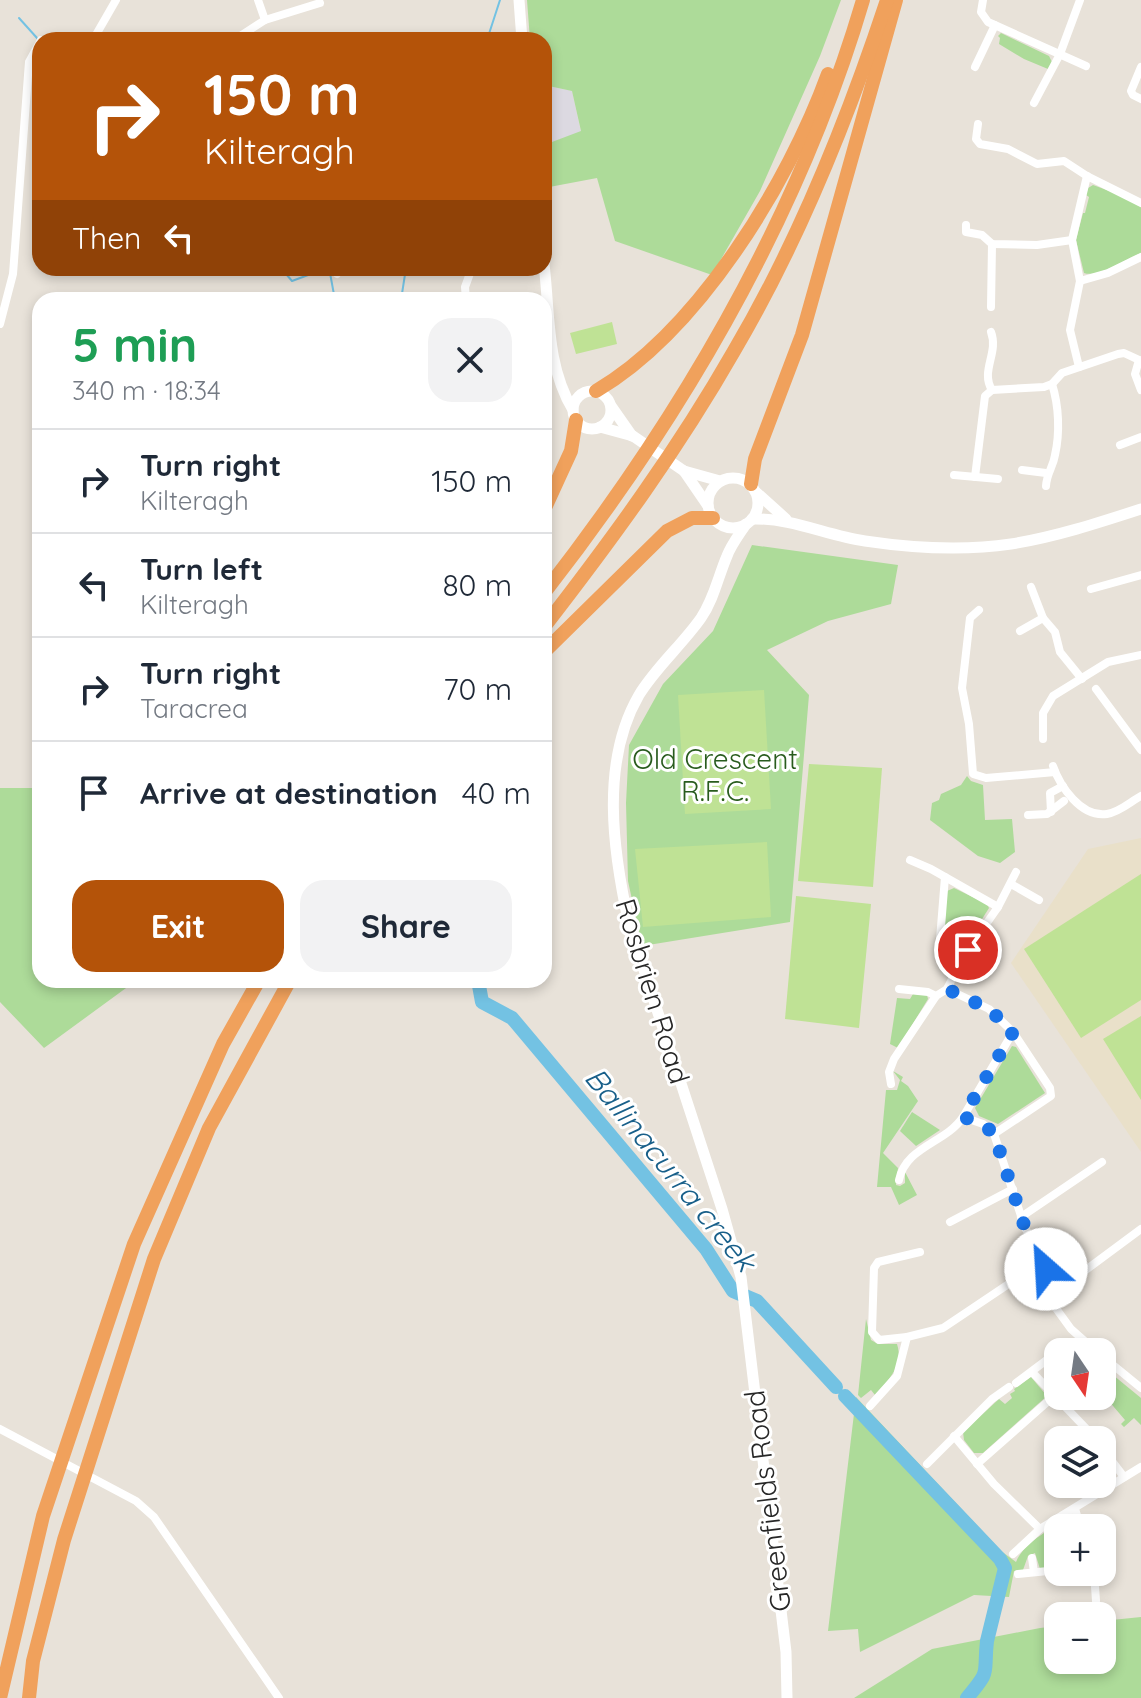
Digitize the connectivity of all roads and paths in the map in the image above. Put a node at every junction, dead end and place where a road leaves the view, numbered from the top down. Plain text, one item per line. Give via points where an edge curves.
1 (116, 0) edge
2 (258, 0) edge
3 (519, 0) edge
4 (855, 0) edge
5 (863, 0) edge
6 (887, 0) edge
7 (896, 0) edge
8 (983, 0) edge
9 (1080, 0) edge
10 (320, 3) dead end
11 (265, 20) junction
12 (995, 25) junction
13 (98, 32) edge
14 (246, 32) edge
15 (521, 32) edge
16 (32, 54) edge
17 (1060, 54) junction
18 (1086, 66) dead end
19 (975, 67) dead end
20 (1141, 67) edge
21 (1141, 99) edge
22 (1034, 103) dead end
23 (978, 124) dead end
24 (1087, 176) junction
25 (1141, 203) edge
26 (966, 225) dead end
27 (1072, 240) junction
28 (992, 244) junction
29 (1141, 257) edge
30 (1080, 281) junction
31 (991, 307) dead end
32 (0, 324) edge
33 (991, 332) dead end
34 (552, 346) edge
35 (1140, 360) edge
36 (1079, 367) junction
37 (560, 373) junction
38 (1052, 384) junction
39 (992, 390) junction
40 (1141, 390) edge
41 (592, 391) junction
42 (611, 406) junction
43 (574, 415) junction
44 (600, 427) junction
45 (633, 436) junction
46 (1141, 437) edge
47 (1120, 445) dead end
48 (1022, 470) dead end
49 (684, 471) junction
50 (1046, 473) junction
51 (954, 475) dead end
52 (975, 477) junction
53 (998, 479) dead end
54 (720, 481) junction
55 (1046, 486) dead end
56 (753, 488) junction
57 (552, 493) edge
58 (1141, 509) edge
59 (715, 516) junction
60 (786, 520) junction
61 (749, 522) junction
62 (727, 556) junction
63 (1141, 575) edge
64 (552, 582) edge
65 (1031, 587) dead end
66 (1091, 589) dead end
67 (979, 610) dead end
68 (552, 617) edge
69 (1043, 618) junction
70 (1020, 631) dead end
71 (552, 644) edge
72 (1141, 655) edge
73 (1082, 679) junction
74 (1096, 689) dead end
75 (1043, 739) dead end
76 (1141, 750) edge
77 (1063, 786) junction
78 (1141, 796) edge
79 (1064, 801) dead end
80 (1051, 812) junction
81 (1028, 815) dead end
82 (910, 860) dead end
83 (1016, 872) dead end
84 (945, 877) junction
85 (1011, 884) junction
86 (1039, 900) dead end
87 (998, 907) junction
88 (963, 957) junction
89 (254, 988) edge
90 (286, 988) edge
91 (899, 989) dead end
92 (947, 989) junction
93 (936, 996) junction
94 (1013, 1032) junction
95 (891, 1084) dead end
96 (963, 1117) junction
97 (994, 1134) junction
98 (1102, 1162) dead end
99 (899, 1180) dead end
100 (1013, 1189) junction
101 (1021, 1217) junction
102 (950, 1222) dead end
103 (1141, 1229) edge
104 (920, 1252) dead end
105 (1046, 1269) junction
106 (1052, 1295) junction
107 (744, 1305) joint
108 (907, 1337) junction
109 (1082, 1338) edge
110 (1044, 1363) edge
111 (1116, 1367) edge
112 (1032, 1372) junction
113 (1044, 1385) edge
114 (1141, 1388) edge
115 (1044, 1405) edge
116 (870, 1406) dead end
117 (1068, 1410) edge
118 (1083, 1426) edge
119 (0, 1429) edge
120 (954, 1436) junction
121 (927, 1464) dead end
122 (977, 1464) junction
123 (1116, 1466) edge
124 (1141, 1467) edge
125 (1124, 1477) junction
126 (1075, 1509) junction
127 (1077, 1514) edge
128 (1040, 1529) junction
129 (1013, 1554) dead end
130 (1032, 1558) dead end
131 (1044, 1571) edge
132 (1034, 1572) junction
133 (1018, 1574) dead end
134 (1095, 1586) edge
135 (1096, 1601) dead end
136 (0, 1698) edge
137 (29, 1698) edge
138 (279, 1698) edge
139 (787, 1698) edge

1 - 13 street
2 - 11 street
3 - 15 street
4 - 41 highway via 804,135 775,192 706,290 638,363
5 - 64 highway via 798,177 734,308 616,497
6 - 68 highway via 815,191 735,351 622,526
7 - 56 highway via 802,335 755,459
8 - 12 street via 982,16
9 - 17 street
10 - 11 street
11 - 14 street
12 - 17 street
12 - 19 street
16 - 32 street via 13,274
17 - 18 street
17 - 22 street
20 - 21 street via 1131,91
23 - 24 street via 980,144 1008,149 1037,164 1064,161
24 - 25 street
24 - 27 street
26 - 28 street via 966,232
27 - 28 street
27 - 30 street
28 - 31 street
29 - 30 street
30 - 36 street via 1070,330
33 - 39 street via 995,347 986,377
34 - 37 street
35 - 36 street via 1124,353
35 - 40 street via 1135,374
36 - 38 street
37 - 41 street
37 - 43 street
38 - 39 street
38 - 50 street via 1058,415 1055,455
39 - 52 street via 985,396
41 - 42 street
41 - 43 street via 577,398
42 - 44 street
42 - 45 street
43 - 44 street via 584,427
43 - 57 highway via 571,451
44 - 45 street
45 - 49 street
46 - 47 street
48 - 50 street
49 - 54 street
49 - 59 street
50 - 55 street
51 - 52 street
52 - 53 street
54 - 56 street via 736,477
54 - 59 street via 710,491
56 - 60 street
56 - 61 street via 758,506
58 - 60 street via 1011,544 967,548 863,541
59 - 61 street via 738,527
59 - 62 street, Rosbrien Road
59 - 71 highway via 692,518 667,531
60 - 61 street
61 - 62 street, Rosbrien Road
62 - 107 street, Rosbrien Road via 701,618 655,672 629,715 613,787 629,924 722,1209
63 - 66 street
65 - 69 street
67 - 77 street via 970,618 962,688 973,774 986,778 1054,769
69 - 70 street
69 - 73 street
72 - 73 street via 1108,662
73 - 75 street via 1045,706
74 - 76 street
77 - 78 street via 1077,803 1102,815
77 - 80 street via 1050,793
79 - 80 street
80 - 81 street
82 - 84 street
83 - 85 street
84 - 87 street
84 - 88 street via 940,939
85 - 86 street
85 - 87 street
87 - 88 street
88 - 92 street
89 - 136 highway via 223,1044 134,1244 43,1516
90 - 137 highway via 209,1128 154,1259 64,1540 33,1661
91 - 93 street
92 - 93 street
92 - 94 street via 989,1009
93 - 95 street via 894,1059
94 - 96 street
94 - 97 street via 1051,1096
96 - 97 street
96 - 99 street via 911,1158
97 - 100 street
98 - 101 street
100 - 101 street
100 - 102 street
101 - 105 street
103 - 106 street
104 - 108 street via 878,1262 874,1268 872,1332 879,1340
105 - 106 street
105 - 108 street via 1016,1279 943,1328
106 - 109 street via 1063,1320
107 - 139 street, Greenfields Road via 786,1652
108 - 116 street via 897,1375
110 - 112 street
111 - 114 street
112 - 113 street
112 - 120 street via 992,1399
115 - 122 street
117 - 118 street
119 - 138 street via 136,1501 162,1527
120 - 121 street
120 - 122 street
122 - 128 street
123 - 125 street
124 - 125 street
125 - 126 street
126 - 127 street
126 - 128 street
128 - 129 street
130 - 132 street
131 - 132 street
132 - 133 street
134 - 135 street

